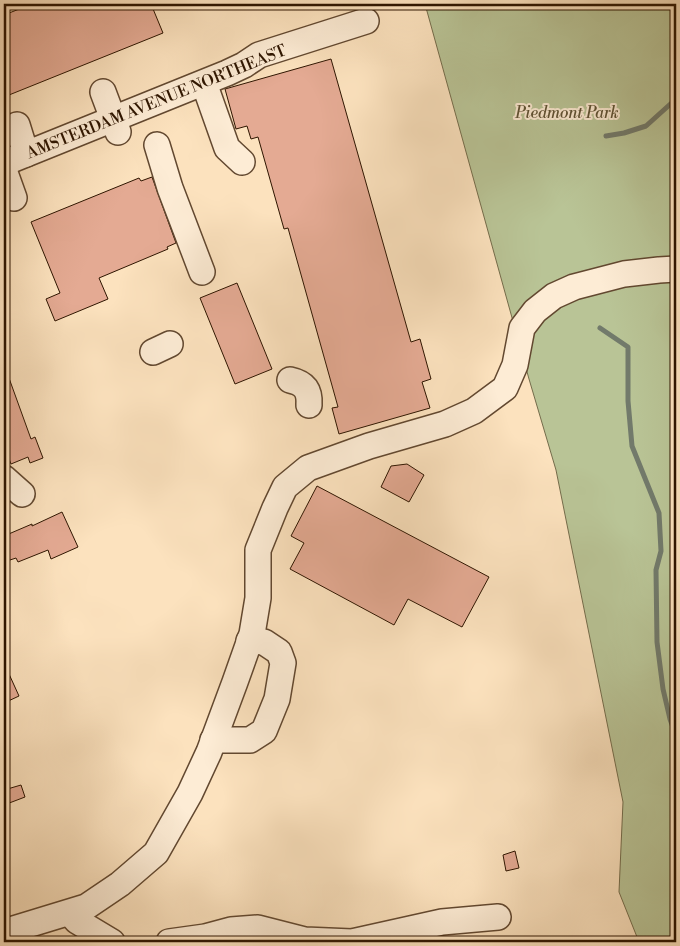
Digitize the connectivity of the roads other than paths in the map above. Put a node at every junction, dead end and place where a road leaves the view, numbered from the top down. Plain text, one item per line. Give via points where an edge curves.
1 (361, 16) edge
2 (204, 83) junction
3 (103, 92) dead end
4 (17, 125) dead end
5 (116, 125) junction
6 (157, 145) dead end
7 (15, 159) edge
8 (242, 162) dead end
9 (4, 170) edge
10 (14, 198) dead end
11 (667, 269) edge
12 (202, 272) dead end
13 (290, 380) dead end
14 (309, 405) dead end
15 (250, 641) junction
16 (213, 740) junction
17 (70, 913) junction
18 (498, 917) dead end
19 (4, 932) edge
20 (112, 942) edge
21 (169, 942) edge

1 - 2 street, AMSTERDAM AVENUE NORTHEAST via 259,55
2 - 5 street, AMSTERDAM AVENUE NORTHEAST
2 - 8 street via 227,148
3 - 5 street
4 - 7 street
5 - 7 street, AMSTERDAM AVENUE NORTHEAST
6 - 12 street
9 - 10 street
11 - 15 street via 599,280 554,296 535,311 522,328 515,366 504,388 474,411 445,424 308,468 285,487 258,550 258,598
13 - 14 street via 306,387
15 - 16 street
15 - 16 street via 264,642 279,652 283,663 277,700 264,731 250,740
16 - 17 street via 190,793 156,853 120,884 86,907
17 - 19 street
17 - 20 street
18 - 21 street via 442,922 352,942 305,940 258,928

